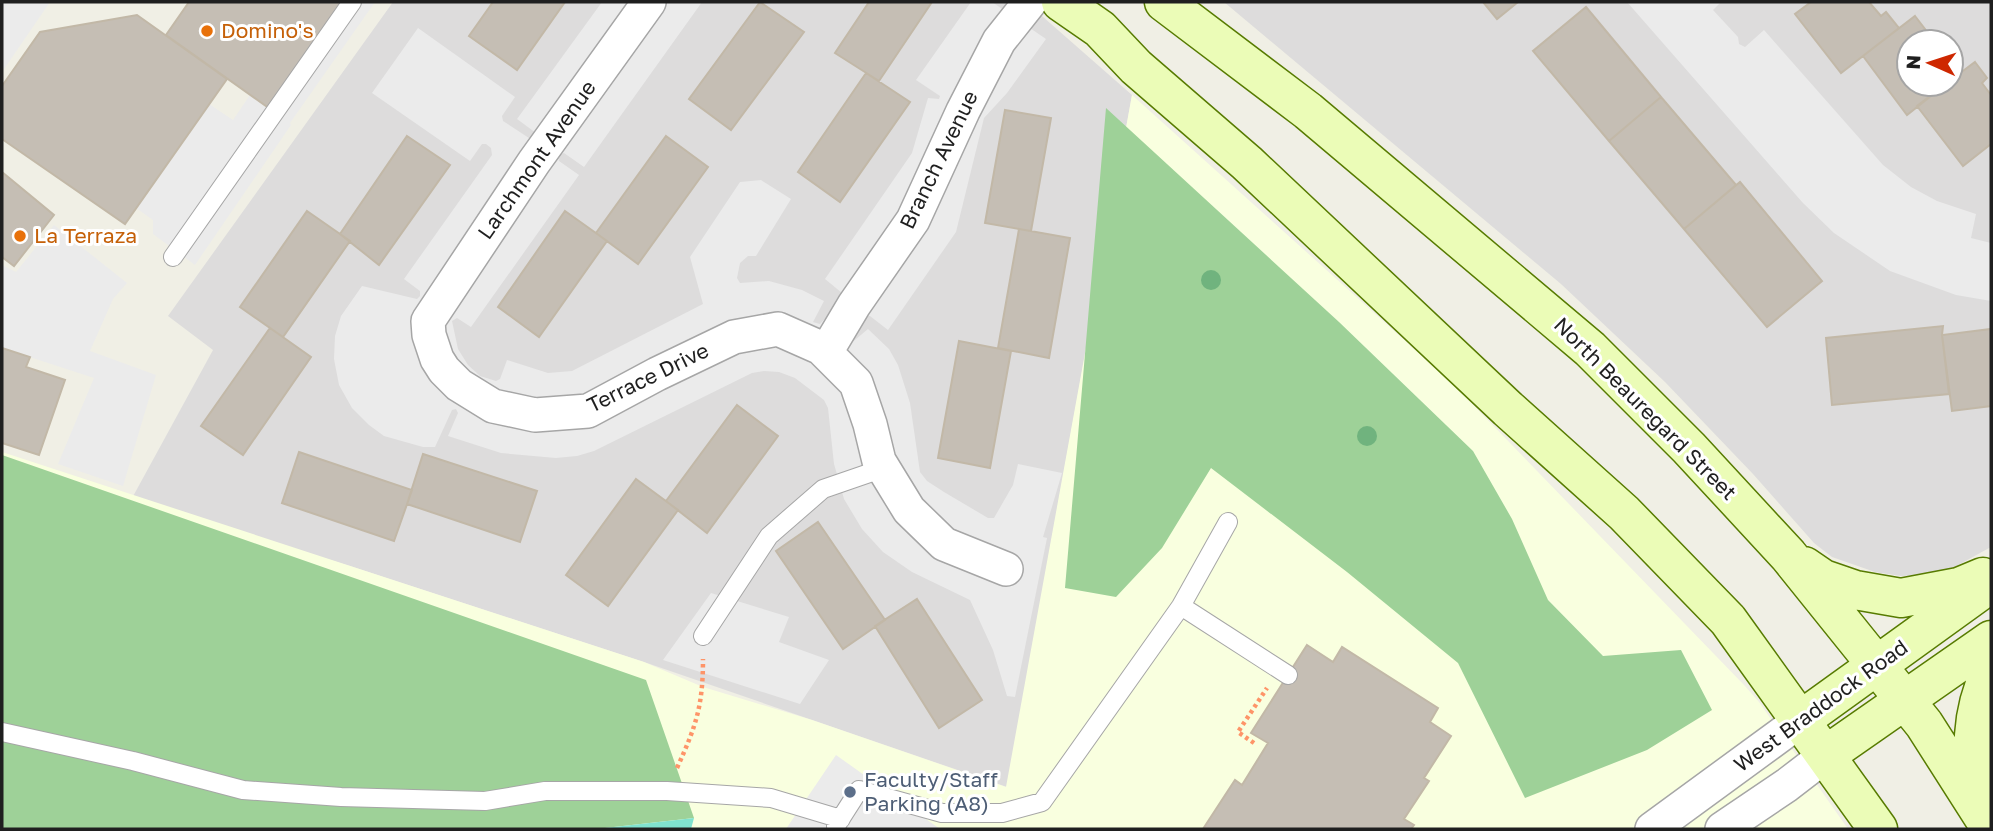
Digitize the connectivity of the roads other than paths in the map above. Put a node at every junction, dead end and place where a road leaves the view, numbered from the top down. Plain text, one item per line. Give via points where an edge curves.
1 (352, 2) edge
2 (649, 2) edge
3 (1030, 2) edge
4 (1061, 2) edge
5 (1164, 2) edge
6 (173, 257) dead end
7 (428, 321) joint
8 (826, 352) junction
9 (884, 468) junction
10 (1228, 522) dead end
11 (1788, 555) junction
12 (1006, 569) dead end
13 (1991, 573) edge
14 (1991, 583) edge
15 (1181, 606) junction
16 (704, 636) road end
17 (1991, 640) edge
18 (1878, 666) junction
19 (1991, 670) edge
20 (1283, 672) road end
21 (1906, 701) junction
22 (1801, 720) junction
23 (2, 732) edge
24 (1826, 755) junction
25 (1991, 821) edge
26 (838, 824) edge
27 (1652, 829) edge
28 (1722, 829) edge
29 (1878, 829) edge
30 (1991, 829) edge

1 - 6 lane
2 - 7 street, Larchmont Avenue
3 - 8 street, Branch Avenue via 999,41 913,220
4 - 22 main road via 1100,29 1623,513 1728,620
5 - 11 main road, North Beauregard Street via 1308,111 1590,349
7 - 8 street, Terrace Drive via 437,359 459,385 493,405 535,415 588,411 734,337 778,329
8 - 9 street via 856,383
9 - 12 street via 909,510 944,544
9 - 16 lane via 823,489 769,536
10 - 15 lane
11 - 13 main road via 1823,579 1901,598 1959,587
11 - 18 main road, North Beauregard Street
14 - 18 main road, West Braddock Road
15 - 20 lane
15 - 26 lane via 1042,802 1002,813 942,813 859,790
17 - 21 main road, West Braddock Road
18 - 21 main road, North Beauregard Street
18 - 22 main road, West Braddock Road
19 - 25 main road via 1982,689 1973,734 1980,792
21 - 24 main road, West Braddock Road
21 - 30 main road, North Beauregard Street
22 - 24 main road
22 - 27 street, West Braddock Road
23 - 26 lane via 243,790 485,801 545,791 667,791 771,798
24 - 28 street, West Braddock Road
24 - 29 main road

